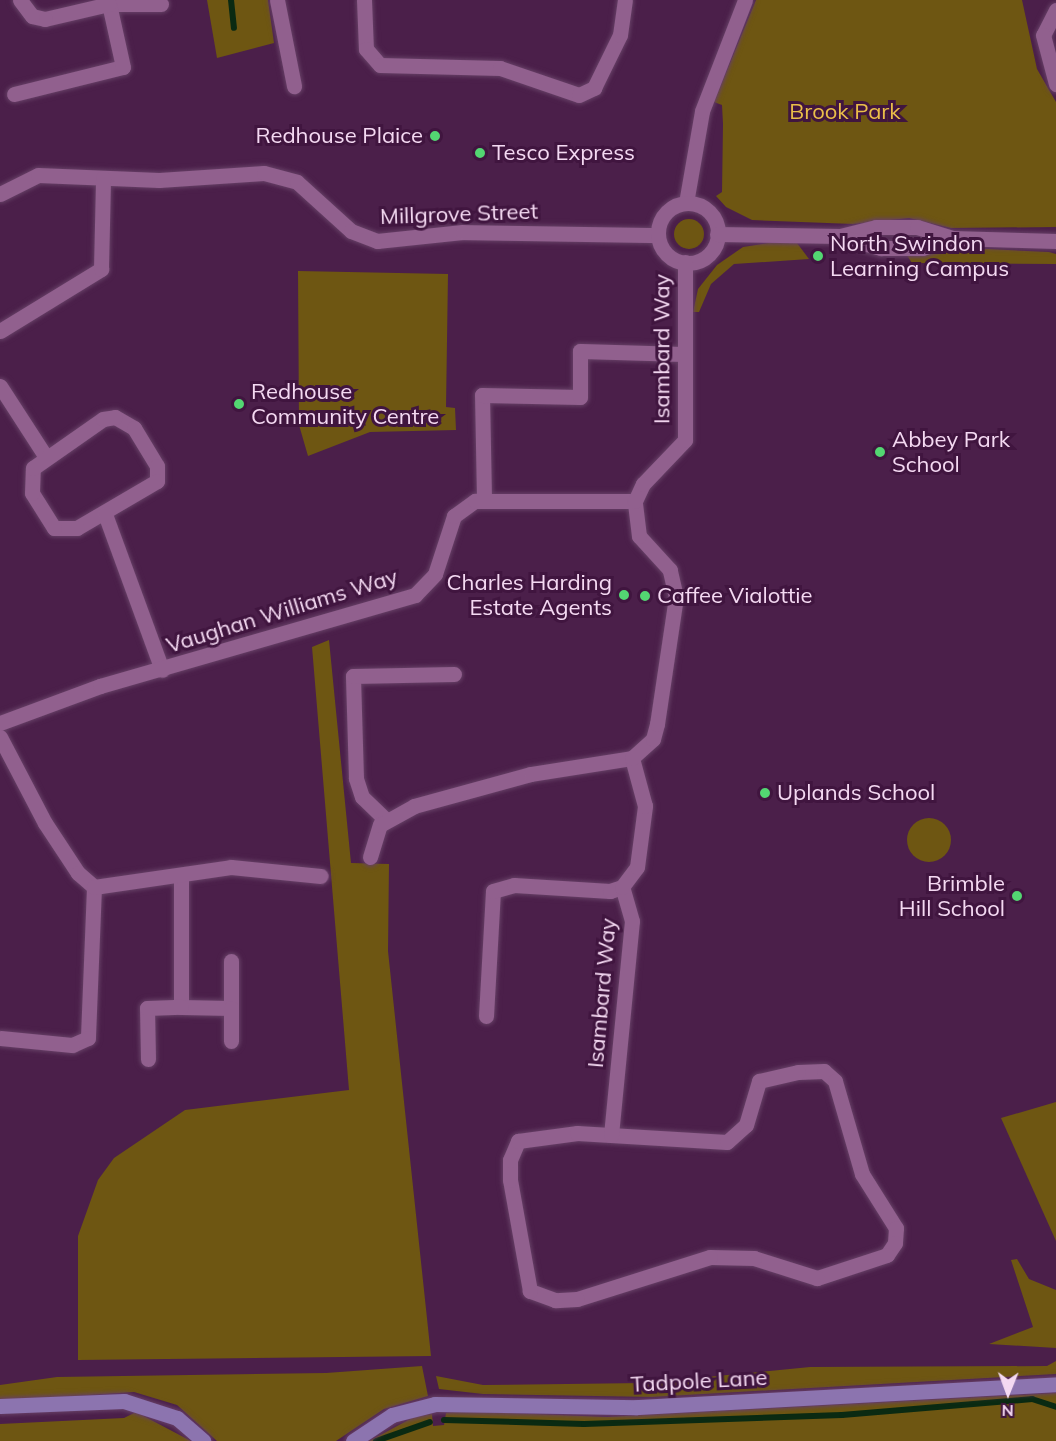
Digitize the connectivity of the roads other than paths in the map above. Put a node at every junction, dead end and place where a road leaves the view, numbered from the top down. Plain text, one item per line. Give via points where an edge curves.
1 (20, 0) edge
2 (276, 0) edge
3 (364, 0) edge
4 (625, 0) edge
5 (746, 0) edge
6 (110, 4) junction
7 (160, 4) dead end
8 (1056, 9) edge
9 (1056, 84) edge
10 (294, 86) dead end
11 (14, 94) dead end
12 (103, 178) junction
13 (0, 194) edge
14 (686, 204) junction
15 (717, 234) junction
16 (658, 235) junction
17 (840, 236) junction
18 (951, 238) junction
19 (1056, 240) edge
20 (684, 262) junction
21 (0, 331) edge
22 (684, 354) junction
23 (0, 386) edge
24 (46, 457) junction
25 (484, 498) junction
26 (635, 501) junction
27 (105, 514) junction
28 (162, 670) junction
29 (454, 674) dead end
30 (0, 723) edge
31 (0, 737) edge
32 (632, 758) junction
33 (386, 820) junction
34 (370, 857) dead end
35 (321, 876) dead end
36 (181, 878) junction
37 (94, 886) junction
38 (622, 887) junction
39 (231, 961) dead end
40 (181, 1007) junction
41 (231, 1008) junction
42 (486, 1016) dead end
43 (0, 1038) edge
44 (231, 1041) dead end
45 (148, 1059) dead end
46 (611, 1135) junction
47 (1056, 1384) edge
48 (0, 1406) edge
49 (203, 1441) edge
50 (353, 1441) edge

1 - 6 street via 32,16 45,19
2 - 10 street
3 - 4 street via 366,49 380,65 500,68 579,95 598,81 624,25
5 - 14 street via 702,111
6 - 7 street
6 - 11 street via 123,66
8 - 9 street via 1043,35
12 - 13 street, Millgrove Street via 38,176
12 - 16 street, Millgrove Street via 280,176 305,187 351,231 384,242 463,232
12 - 21 street via 101,269
14 - 15 street via 709,213
14 - 16 street via 666,213
15 - 17 street
15 - 20 street via 709,254
16 - 20 street via 666,253
17 - 18 street via 878,227 917,227
17 - 18 street via 881,248 922,248
18 - 19 street
20 - 22 street, Isambard Way
22 - 25 street via 580,351 580,397 482,395
22 - 26 street, Isambard Way via 685,440 643,484
23 - 24 street
24 - 27 street via 29,480 48,524 69,531
24 - 27 street via 103,419 129,422 153,458 157,481
25 - 26 street
25 - 28 street, Vaughan Williams Way via 454,516 435,574 415,595
26 - 32 street via 639,536 670,570 676,587 657,724 653,739
27 - 28 street
28 - 30 street, Vaughan Williams Way via 76,693
29 - 33 street via 352,676 357,783 362,797
31 - 37 street via 57,843
32 - 33 street via 476,787
32 - 38 street, Isambard Way via 645,806 637,867
33 - 34 street
35 - 36 street via 231,867
36 - 37 street
36 - 40 street
37 - 43 street via 88,1038 72,1045
38 - 42 street via 610,891 514,885 493,891
38 - 46 street, Isambard Way via 632,921
39 - 41 street
40 - 41 street
40 - 45 street via 147,1008
41 - 44 street
46 - 46 street via 539,1135 518,1141 512,1149 510,1180 523,1275 532,1293 555,1300 577,1299 710,1257 754,1258 822,1277 887,1255 896,1243 892,1220 862,1174 835,1081 824,1071 761,1079 746,1125 728,1142
47 - 50 street, Tadpole Lane via 637,1407 435,1404 392,1415
48 - 49 street via 124,1401 177,1418

